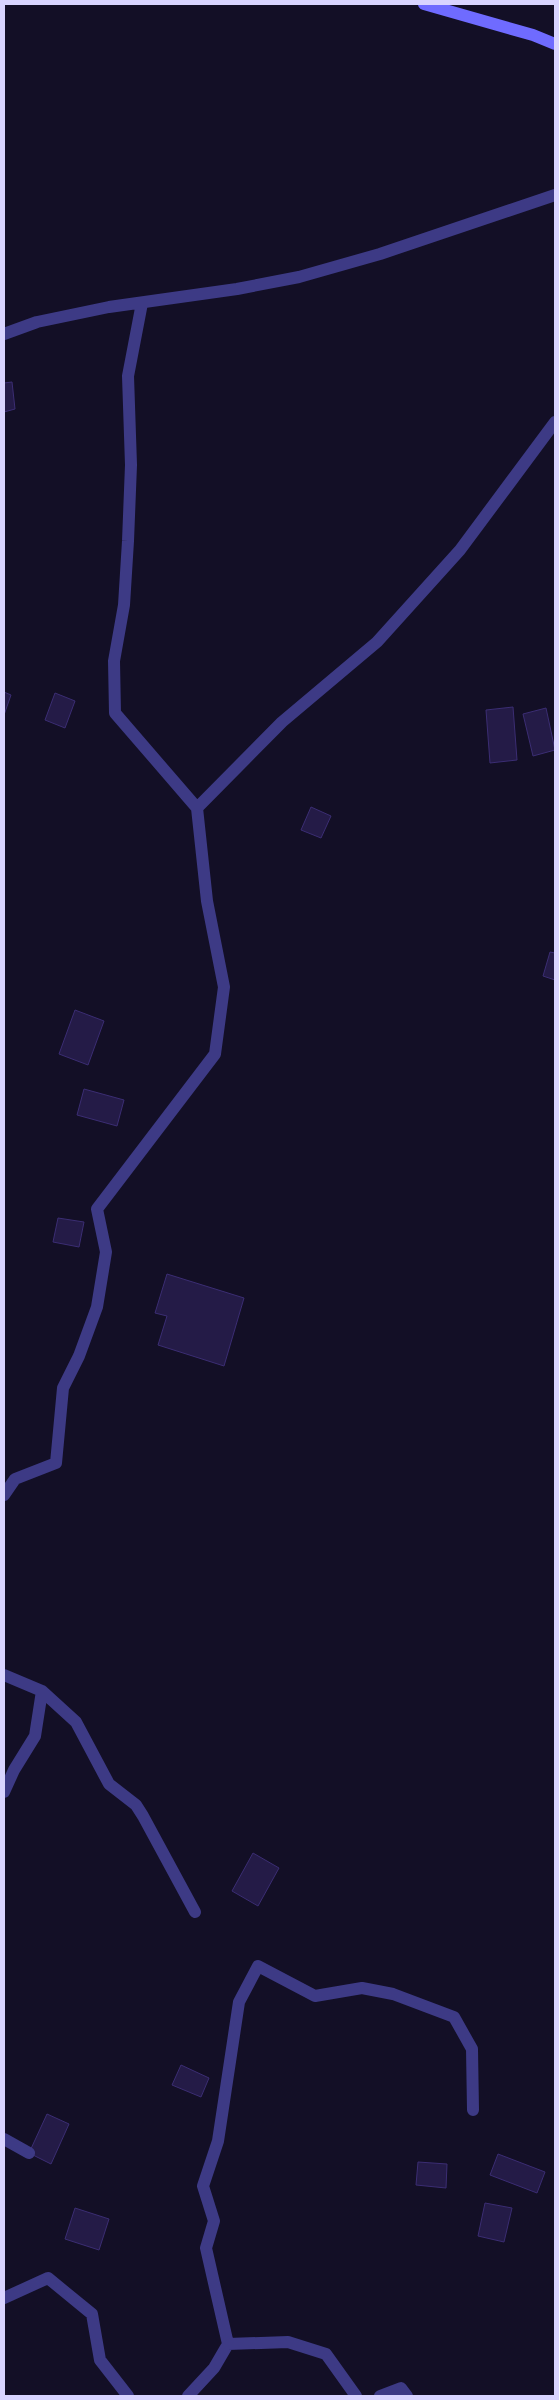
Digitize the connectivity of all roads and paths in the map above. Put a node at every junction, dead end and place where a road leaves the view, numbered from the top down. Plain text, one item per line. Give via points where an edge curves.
1 (424, 4) edge
2 (555, 44) edge
3 (555, 195) edge
4 (142, 303) junction
5 (4, 334) edge
6 (555, 422) edge
7 (197, 808) junction
8 (4, 1495) edge
9 (4, 1675) edge
10 (42, 1692) junction
11 (4, 1792) edge
12 (195, 1912) dead end
13 (473, 2110) dead end
14 (4, 2139) edge
15 (29, 2153) dead end
16 (4, 2298) edge
17 (228, 2344) junction
18 (128, 2396) edge
19 (188, 2396) edge
20 (356, 2396) edge
21 (380, 2396) edge
22 (407, 2396) edge

1 - 2 main road
3 - 4 street via 380,254 299,277
4 - 5 street via 37,322
4 - 7 street via 128,376 131,465 124,605 114,661 115,714
6 - 7 street via 460,550 377,642 282,722
7 - 8 street via 208,901 224,987 215,1054 97,1209 106,1252 97,1307 63,1388 56,1463 15,1479
9 - 10 street
10 - 11 street via 35,1736
10 - 12 street via 76,1722 109,1784 136,1805
13 - 17 street via 472,2049 454,2017 393,1994 362,1988 315,1996 258,1966 239,2002 218,2141 203,2186 214,2221 206,2248
14 - 15 street
16 - 18 street via 48,2278 92,2314 100,2360
17 - 19 street via 214,2368
17 - 20 street via 288,2342 326,2354
21 - 22 street via 402,2388

